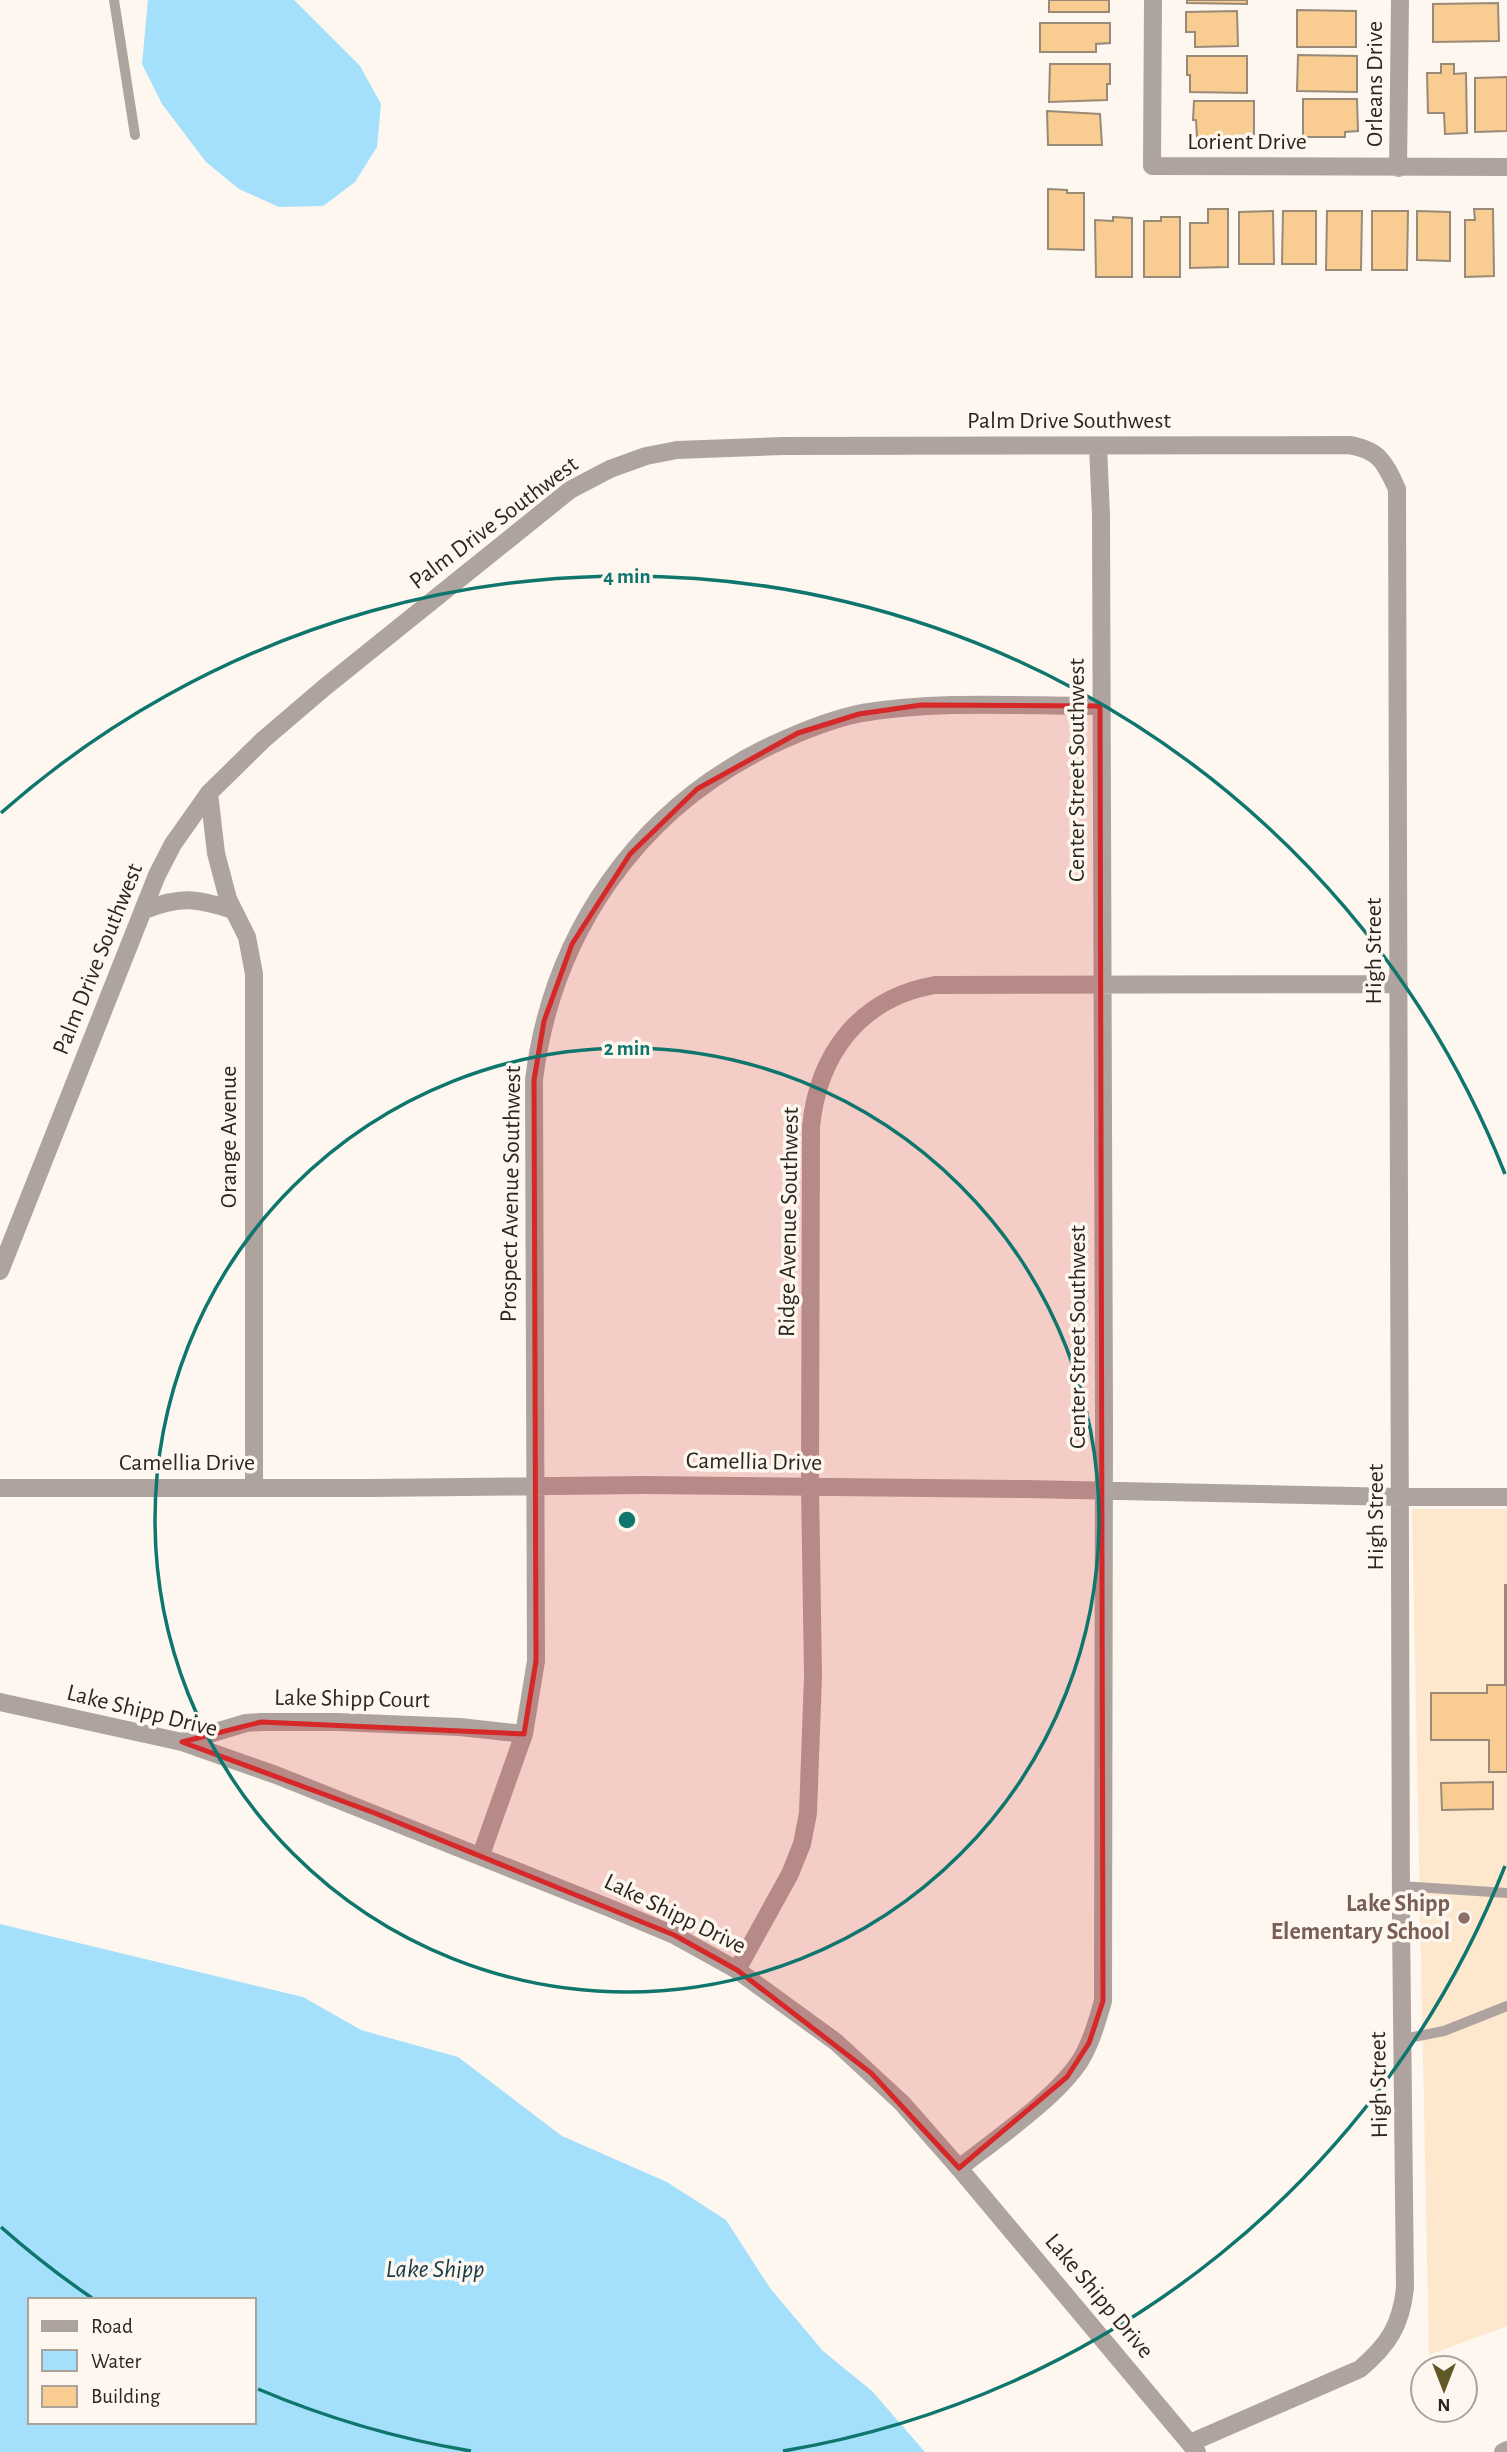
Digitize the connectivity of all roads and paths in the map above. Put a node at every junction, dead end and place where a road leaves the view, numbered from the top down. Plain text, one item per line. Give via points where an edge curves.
1 (114, 0) edge
2 (1153, 0) edge
3 (1400, 0) edge
4 (135, 135) dead end
5 (1507, 167) edge
6 (1398, 168) junction
7 (1098, 446) junction
8 (1387, 468) joint
9 (1100, 706) junction
10 (209, 793) junction
11 (144, 910) junction
12 (233, 910) junction
13 (1101, 984) junction
14 (1399, 984) junction
15 (0, 1271) edge
16 (534, 1486) junction
17 (810, 1486) junction
18 (0, 1488) edge
19 (254, 1488) junction
20 (1103, 1491) junction
21 (1400, 1497) junction
22 (1507, 1497) edge
23 (0, 1702) edge
24 (524, 1734) junction
25 (182, 1742) junction
26 (481, 1855) junction
27 (1401, 1886) junction
28 (1507, 1893) edge
29 (737, 1970) junction
30 (1507, 2006) edge
31 (1403, 2039) junction
32 (959, 2168) junction
33 (1194, 2447) edge

1 - 4 lane
2 - 6 street, Lorient Drive via 1152,166
3 - 6 street, Orleans Drive
5 - 6 street, Lorient Drive
7 - 8 street, Palm Drive Southwest via 1349,445 1380,457
7 - 9 street, Center Street Southwest
7 - 10 street, Palm Drive Southwest via 677,450 610,468 570,490 430,601 263,740
8 - 14 street, High Street via 1397,489
9 - 13 street, Center Street Southwest
9 - 16 street, Prospect Avenue Southwest via 921,705 859,714 798,733 732,765 676,806 630,854 599,896 572,944 537,1052
10 - 11 street, Palm Drive Southwest via 173,844
10 - 12 street, Orange Avenue via 216,852
11 - 12 street via 189,900
11 - 15 street, Palm Drive Southwest
12 - 19 street, Orange Avenue via 247,937 254,974
13 - 14 street, Ridge Avenue Southwest
13 - 17 street, Ridge Avenue Southwest via 920,988 882,1003 833,1051 820,1080 811,1127
13 - 20 street, Center Street Southwest
14 - 21 street, High Street
16 - 17 street, Camellia Drive
16 - 19 street, Camellia Drive
16 - 24 street, Prospect Avenue Southwest via 536,1661
17 - 20 street, Camellia Drive
17 - 29 street, Ridge Avenue Southwest via 813,1676 808,1813 790,1874
18 - 19 street, Camellia Drive
20 - 21 street, Camellia Drive
20 - 32 street, Center Street Southwest via 1102,2001 1089,2043 1067,2077
21 - 22 street, Camellia Drive
21 - 27 street, High Street
23 - 25 street, Lake Shipp Drive
24 - 25 street, Lake Shipp Court via 460,1727 261,1722
24 - 26 street, Prospect Avenue Southwest
25 - 26 street, Lake Shipp Drive
26 - 29 street, Lake Shipp Drive via 674,1935
27 - 28 lane
27 - 31 street, High Street
29 - 32 street, Lake Shipp Drive via 836,2042 902,2103
30 - 31 lane via 1444,2031
31 - 33 street, High Street via 1405,2288 1392,2334 1360,2369
32 - 33 street, Lake Shipp Drive

